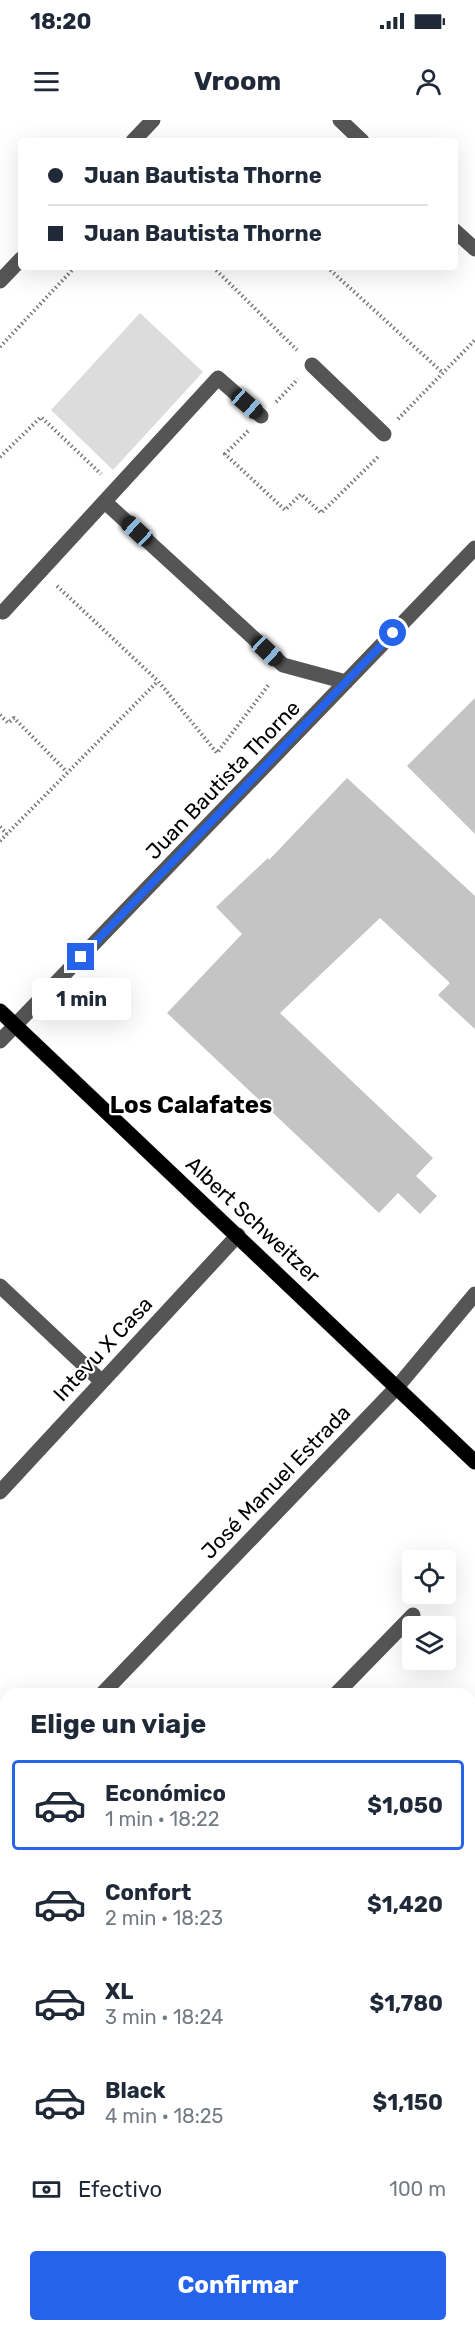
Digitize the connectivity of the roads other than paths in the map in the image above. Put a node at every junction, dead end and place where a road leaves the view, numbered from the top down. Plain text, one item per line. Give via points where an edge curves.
1 (153, 120) edge
2 (340, 120) edge
3 (136, 138) edge
4 (359, 138) edge
5 (458, 234) edge
6 (475, 249) edge
7 (18, 262) edge
8 (0, 281) edge
9 (312, 365) road end
10 (261, 416) dead end
11 (384, 434) road end
12 (105, 502) junction
13 (475, 548) edge
14 (3, 612) dead end
15 (346, 682) junction
16 (0, 1011) edge
17 (15, 1026) junction
18 (0, 1041) edge
19 (238, 1235) junction
20 (0, 1286) edge
21 (475, 1294) edge
22 (101, 1382) junction
23 (398, 1386) junction
24 (475, 1462) edge
25 (0, 1492) edge
26 (412, 1615) dead end
27 (108, 1688) edge
28 (342, 1688) edge

1 - 3 street
2 - 4 street
5 - 6 street
7 - 8 street
9 - 11 street
10 - 12 street via 218,378
12 - 14 street
12 - 15 street via 283,665
13 - 15 street, Juan Bautista Thorne
15 - 17 street, Juan Bautista Thorne
16 - 17 main road, Albert Schweitzer
17 - 18 street, Juan Bautista Thorne
17 - 19 main road, Albert Schweitzer
19 - 22 street, Intevu X Casa
19 - 23 main road, Albert Schweitzer
20 - 22 street
21 - 23 street, José Manuel Estrada
22 - 25 street, Intevu X Casa
23 - 24 main road, Albert Schweitzer
23 - 27 street, José Manuel Estrada
26 - 28 street

